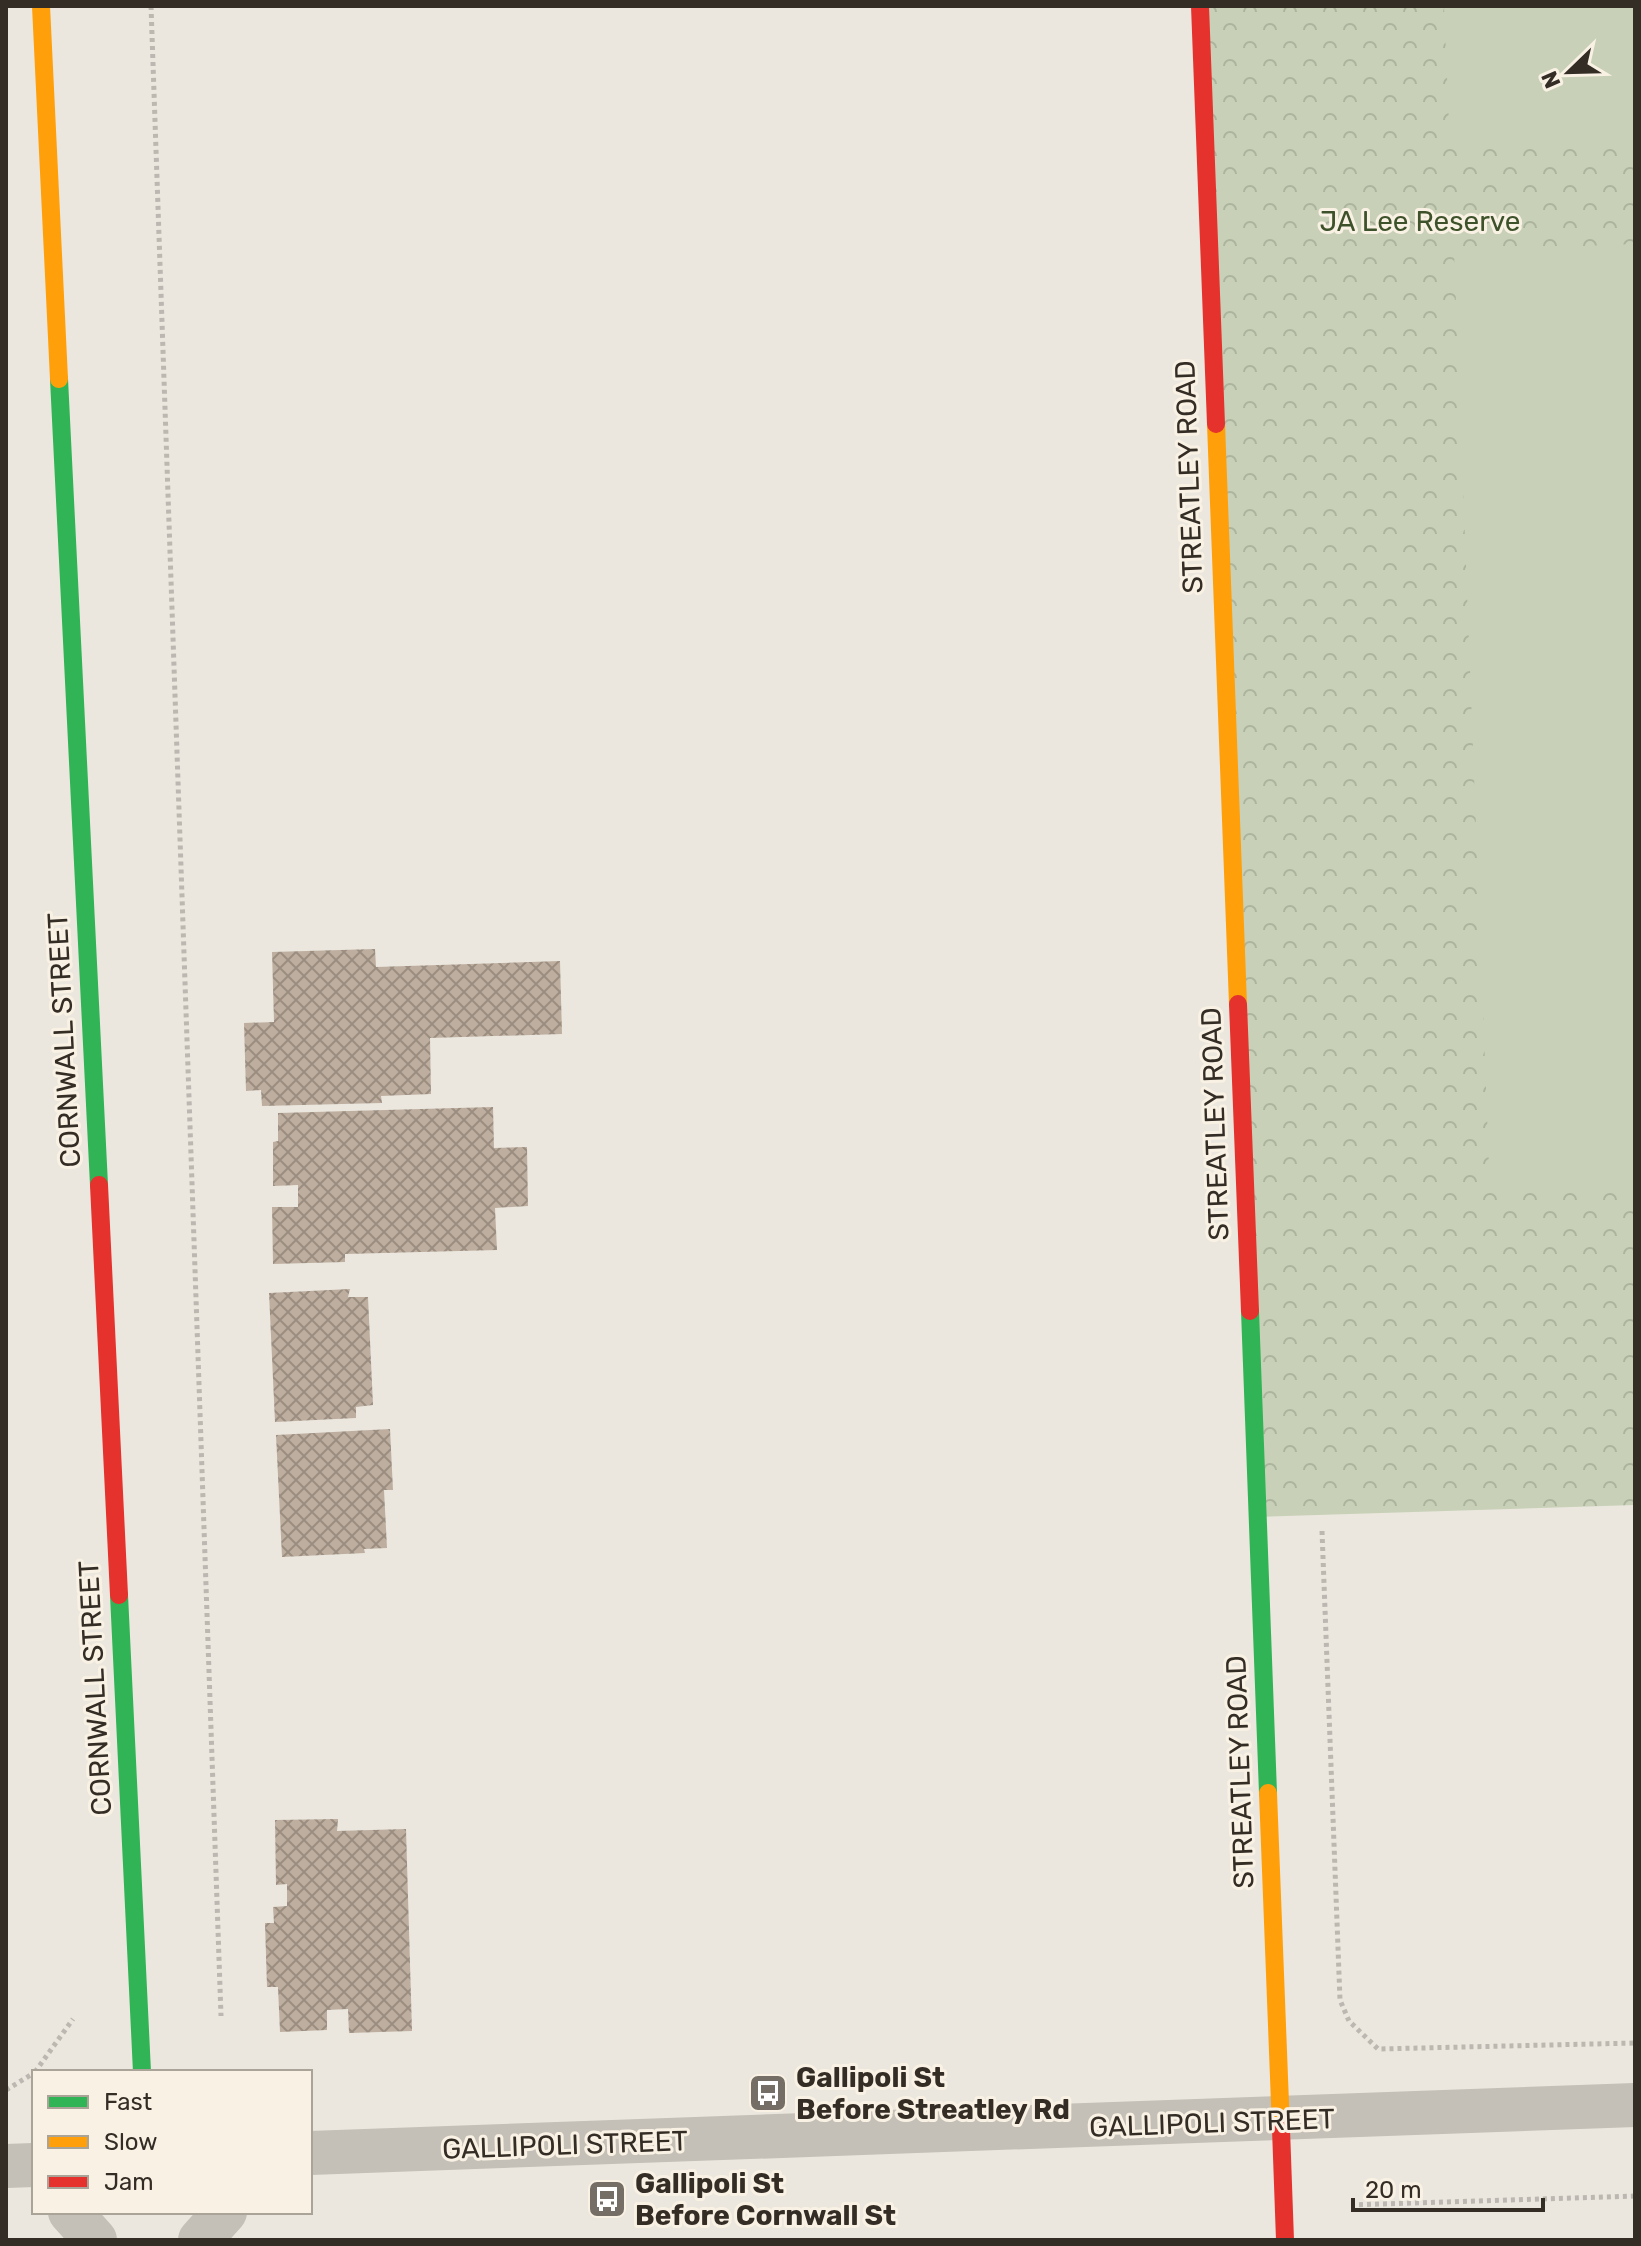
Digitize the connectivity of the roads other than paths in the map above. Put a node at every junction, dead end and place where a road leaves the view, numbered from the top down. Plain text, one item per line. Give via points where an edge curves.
1 (41, 6) edge
2 (1200, 6) edge
3 (142, 2070) edge
4 (1635, 2105) edge
5 (1281, 2120) junction
6 (312, 2153) edge
7 (32, 2165) edge
8 (6, 2166) edge
9 (72, 2214) edge
10 (223, 2214) edge
11 (95, 2240) edge
12 (200, 2240) edge
13 (1285, 2240) edge

1 - 3 street, CORNWALL STREET
2 - 5 street, STREATLEY ROAD
4 - 5 street, GALLIPOLI STREET
5 - 6 street, GALLIPOLI STREET
5 - 13 street, STREATLEY ROAD
7 - 8 street
9 - 11 street
10 - 12 street

